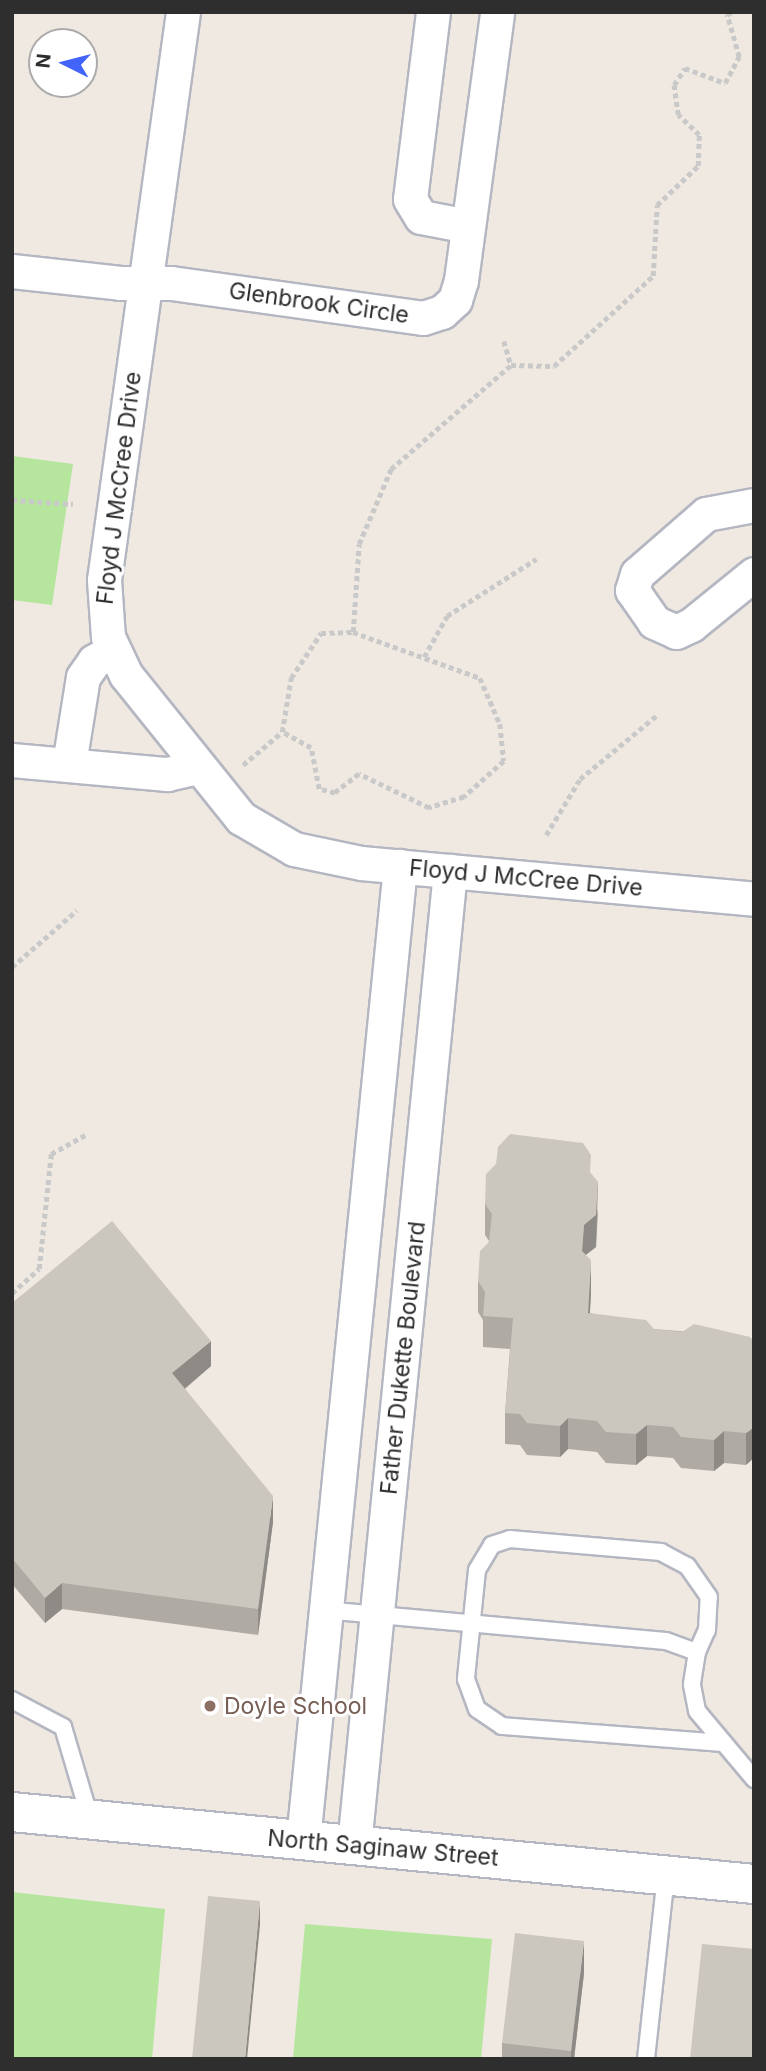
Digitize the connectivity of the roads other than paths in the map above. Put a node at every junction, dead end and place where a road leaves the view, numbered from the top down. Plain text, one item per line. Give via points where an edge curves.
1 (183, 12) edge
2 (433, 12) edge
3 (497, 12) edge
4 (468, 226) junction
5 (12, 271) edge
6 (144, 283) junction
7 (750, 517) edge
8 (754, 574) edge
9 (113, 651) junction
10 (12, 760) edge
11 (69, 764) junction
12 (198, 767) junction
13 (400, 866) junction
14 (450, 871) junction
15 (754, 900) edge
16 (378, 1083) junction
17 (429, 1088) junction
18 (367, 1201) junction
19 (417, 1206) junction
20 (324, 1610) junction
21 (376, 1615) junction
22 (471, 1623) junction
23 (696, 1652) junction
24 (12, 1700) edge
25 (721, 1743) junction
26 (754, 1779) edge
27 (12, 1812) edge
28 (91, 1820) junction
29 (303, 1840) junction
30 (354, 1845) junction
31 (666, 1875) junction
32 (754, 1883) edge
33 (646, 2059) edge

1 - 6 street, Floyd J McCree Drive
2 - 4 street via 410,200 421,217
3 - 4 street, Glenbrook Circle
4 - 6 street, Glenbrook Circle via 454,300 442,312 424,318
5 - 6 street, Glenbrook Circle
6 - 9 street, Floyd J McCree Drive via 104,580 104,616
7 - 8 street via 706,514 644,568 632,590 654,622 676,632
9 - 11 street via 93,661 83,677
9 - 12 street, Floyd J McCree Drive via 135,688
10 - 11 street
11 - 12 street via 167,774
12 - 13 street, Floyd J McCree Drive via 241,818 270,838 317,855
13 - 14 street, Floyd J McCree Drive
13 - 16 street
14 - 15 street, Floyd J McCree Drive
14 - 17 street, Father Dukette Boulevard
16 - 17 street
16 - 18 street
17 - 19 street, Father Dukette Boulevard
18 - 19 street
18 - 20 street
19 - 21 street, Father Dukette Boulevard
20 - 21 lane
20 - 29 street
21 - 22 lane
21 - 30 street, Father Dukette Boulevard
22 - 23 lane via 666,1641
22 - 23 lane via 477,1570 492,1545 510,1539 661,1552 687,1566 709,1597 707,1630
22 - 25 lane via 466,1679 477,1709 502,1726
23 - 25 lane via 692,1685 697,1711
24 - 28 lane via 63,1727
25 - 26 lane
27 - 28 main road, North Saginaw Street
28 - 29 main road, North Saginaw Street
29 - 30 main road, North Saginaw Street
30 - 31 main road, North Saginaw Street
31 - 32 main road, North Saginaw Street
31 - 33 lane

